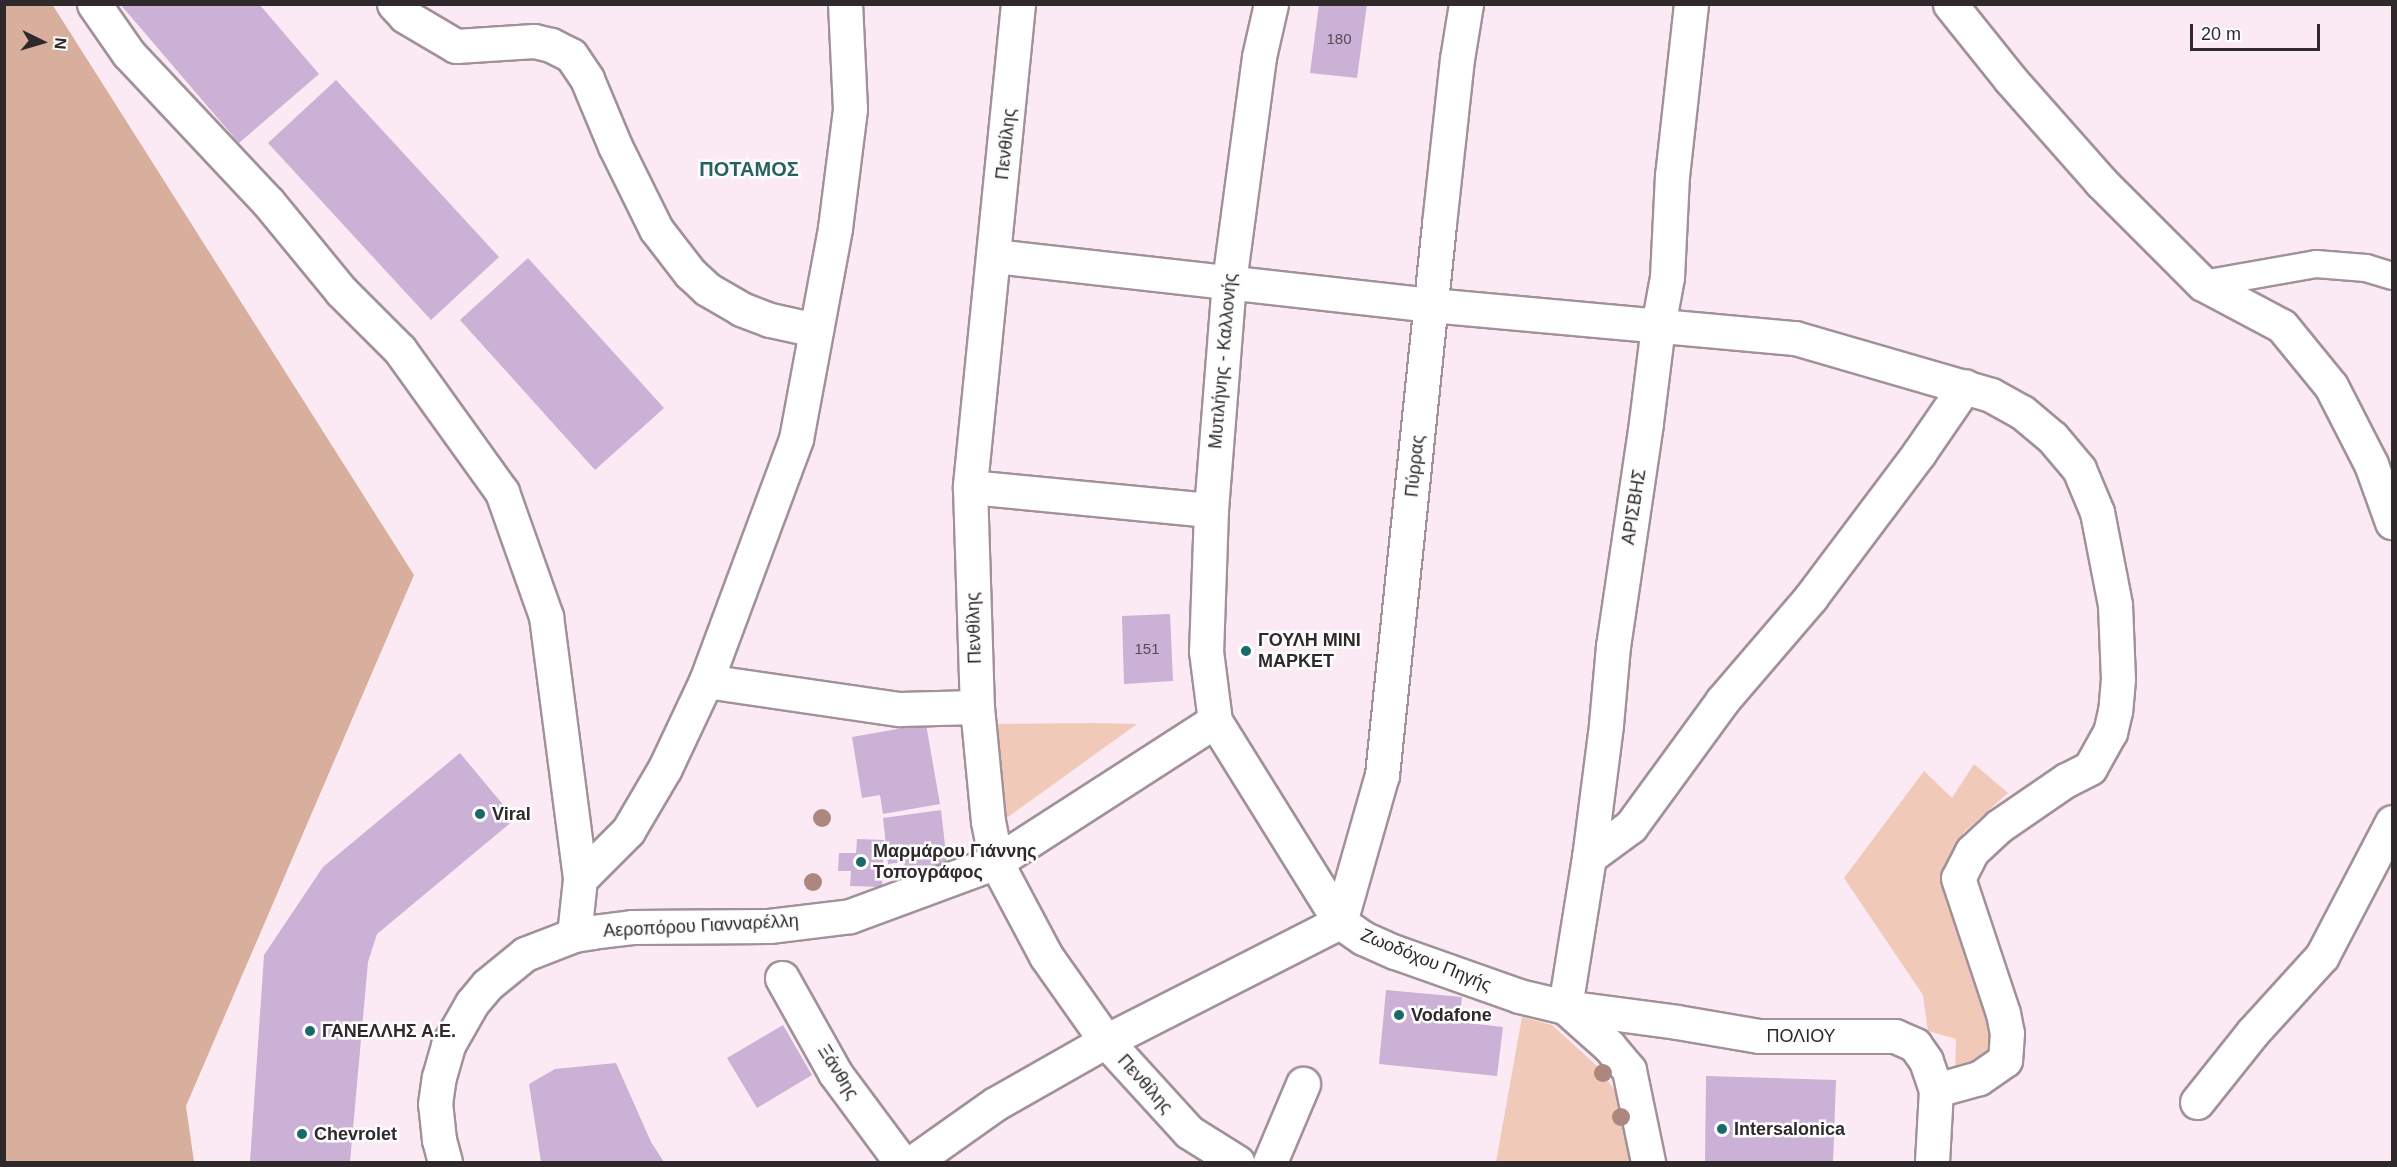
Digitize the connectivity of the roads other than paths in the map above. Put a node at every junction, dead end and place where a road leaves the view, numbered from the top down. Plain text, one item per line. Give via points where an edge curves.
1 (94, 4) edge
2 (394, 4) edge
3 (845, 4) edge
4 (1018, 4) edge
5 (1271, 4) edge
6 (1466, 4) edge
7 (1690, 4) edge
8 (1950, 4) edge
9 (994, 256) junction
10 (2392, 276) edge
11 (1229, 281) junction
12 (2203, 284) junction
13 (1431, 305) junction
14 (1658, 326) junction
15 (816, 330) junction
16 (1965, 386) junction
17 (970, 487) junction
18 (1211, 510) junction
19 (2392, 522) edge
20 (706, 681) junction
21 (977, 707) junction
22 (1215, 721) junction
23 (2392, 822) edge
24 (1589, 857) junction
25 (996, 862) junction
26 (580, 879) junction
27 (1340, 922) junction
28 (574, 935) junction
29 (782, 978) dead end
30 (1565, 1007) junction
31 (1106, 1041) junction
32 (1304, 1084) dead end
33 (1936, 1090) junction
34 (2197, 1102) dead end
35 (445, 1162) edge
36 (901, 1162) edge
37 (913, 1162) edge
38 (1237, 1162) edge
39 (1270, 1162) edge
40 (1648, 1162) edge
41 (1932, 1162) edge

1 - 26 street via 128,53 268,202 341,291 400,350 502,492 546,616
2 - 15 street via 422,27 456,46 534,41 571,56 587,79 656,229 690,273 707,289 741,309
3 - 15 street via 850,109 835,228
4 - 9 street, Πενθίλης
5 - 11 street, Μυτιλήνης - Καλλονής via 1259,57
6 - 13 street, Πύρρας
7 - 14 street, ΑΡΙΣΒΗΣ via 1674,152 1667,277
8 - 12 street via 2101,182
9 - 11 street
9 - 17 street, Πενθίλης
10 - 12 lane via 2366,268 2316,264
11 - 13 street
11 - 18 street, Μυτιλήνης - Καλλονής
12 - 19 street via 2283,326 2331,386 2370,464
13 - 14 street
13 - 27 street, Πύρρας via 1382,775
14 - 16 street via 1795,338
14 - 24 street, ΑΡΙΣΒΗΣ via 1613,646
15 - 20 street via 796,439
16 - 24 street via 1811,597 1722,700 1631,826
16 - 33 street via 2022,412 2052,437 2079,469 2097,512 2115,605 2118,679 2110,732 2090,768 1999,826 1972,851 1958,878 2003,1013 2007,1033 2005,1060 1979,1078
17 - 18 street
17 - 21 street, Πενθίλης
18 - 22 street, Μυτιλήνης - Καλλονής via 1206,651
20 - 21 street via 899,709
20 - 26 street via 665,768 628,831
21 - 25 street, Πενθίλης
22 - 25 street, Αεροπόρου Γιανναρέλλη
22 - 27 street, Ζωοδόχου Πηγής
23 - 34 street via 2322,956 2252,1033
24 - 30 street, ΑΡΙΣΒΗΣ
25 - 28 street, Αεροπόρου Γιανναρέλλη via 850,916 769,926 632,927
25 - 31 street, Πενθίλης via 1046,956
26 - 28 street
27 - 30 street, Ζωοδόχου Πηγής via 1363,938 1395,952 1519,996
27 - 31 street
28 - 35 street, Αεροπόρου Γιανναρέλλη via 525,954 472,1003 458,1024 448,1045 435,1104
29 - 36 street, Ξάνθης via 835,1073
30 - 33 street, ΠΟΛΙΟΥ via 1759,1036 1895,1036 1915,1045 1926,1061
30 - 40 street, Ζωοδόχου Πηγής via 1609,1046 1629,1070
31 - 37 street via 995,1104
31 - 38 street, Πενθίλης via 1189,1132
32 - 39 street
33 - 41 street, ΠΟΛΙΟΥ

